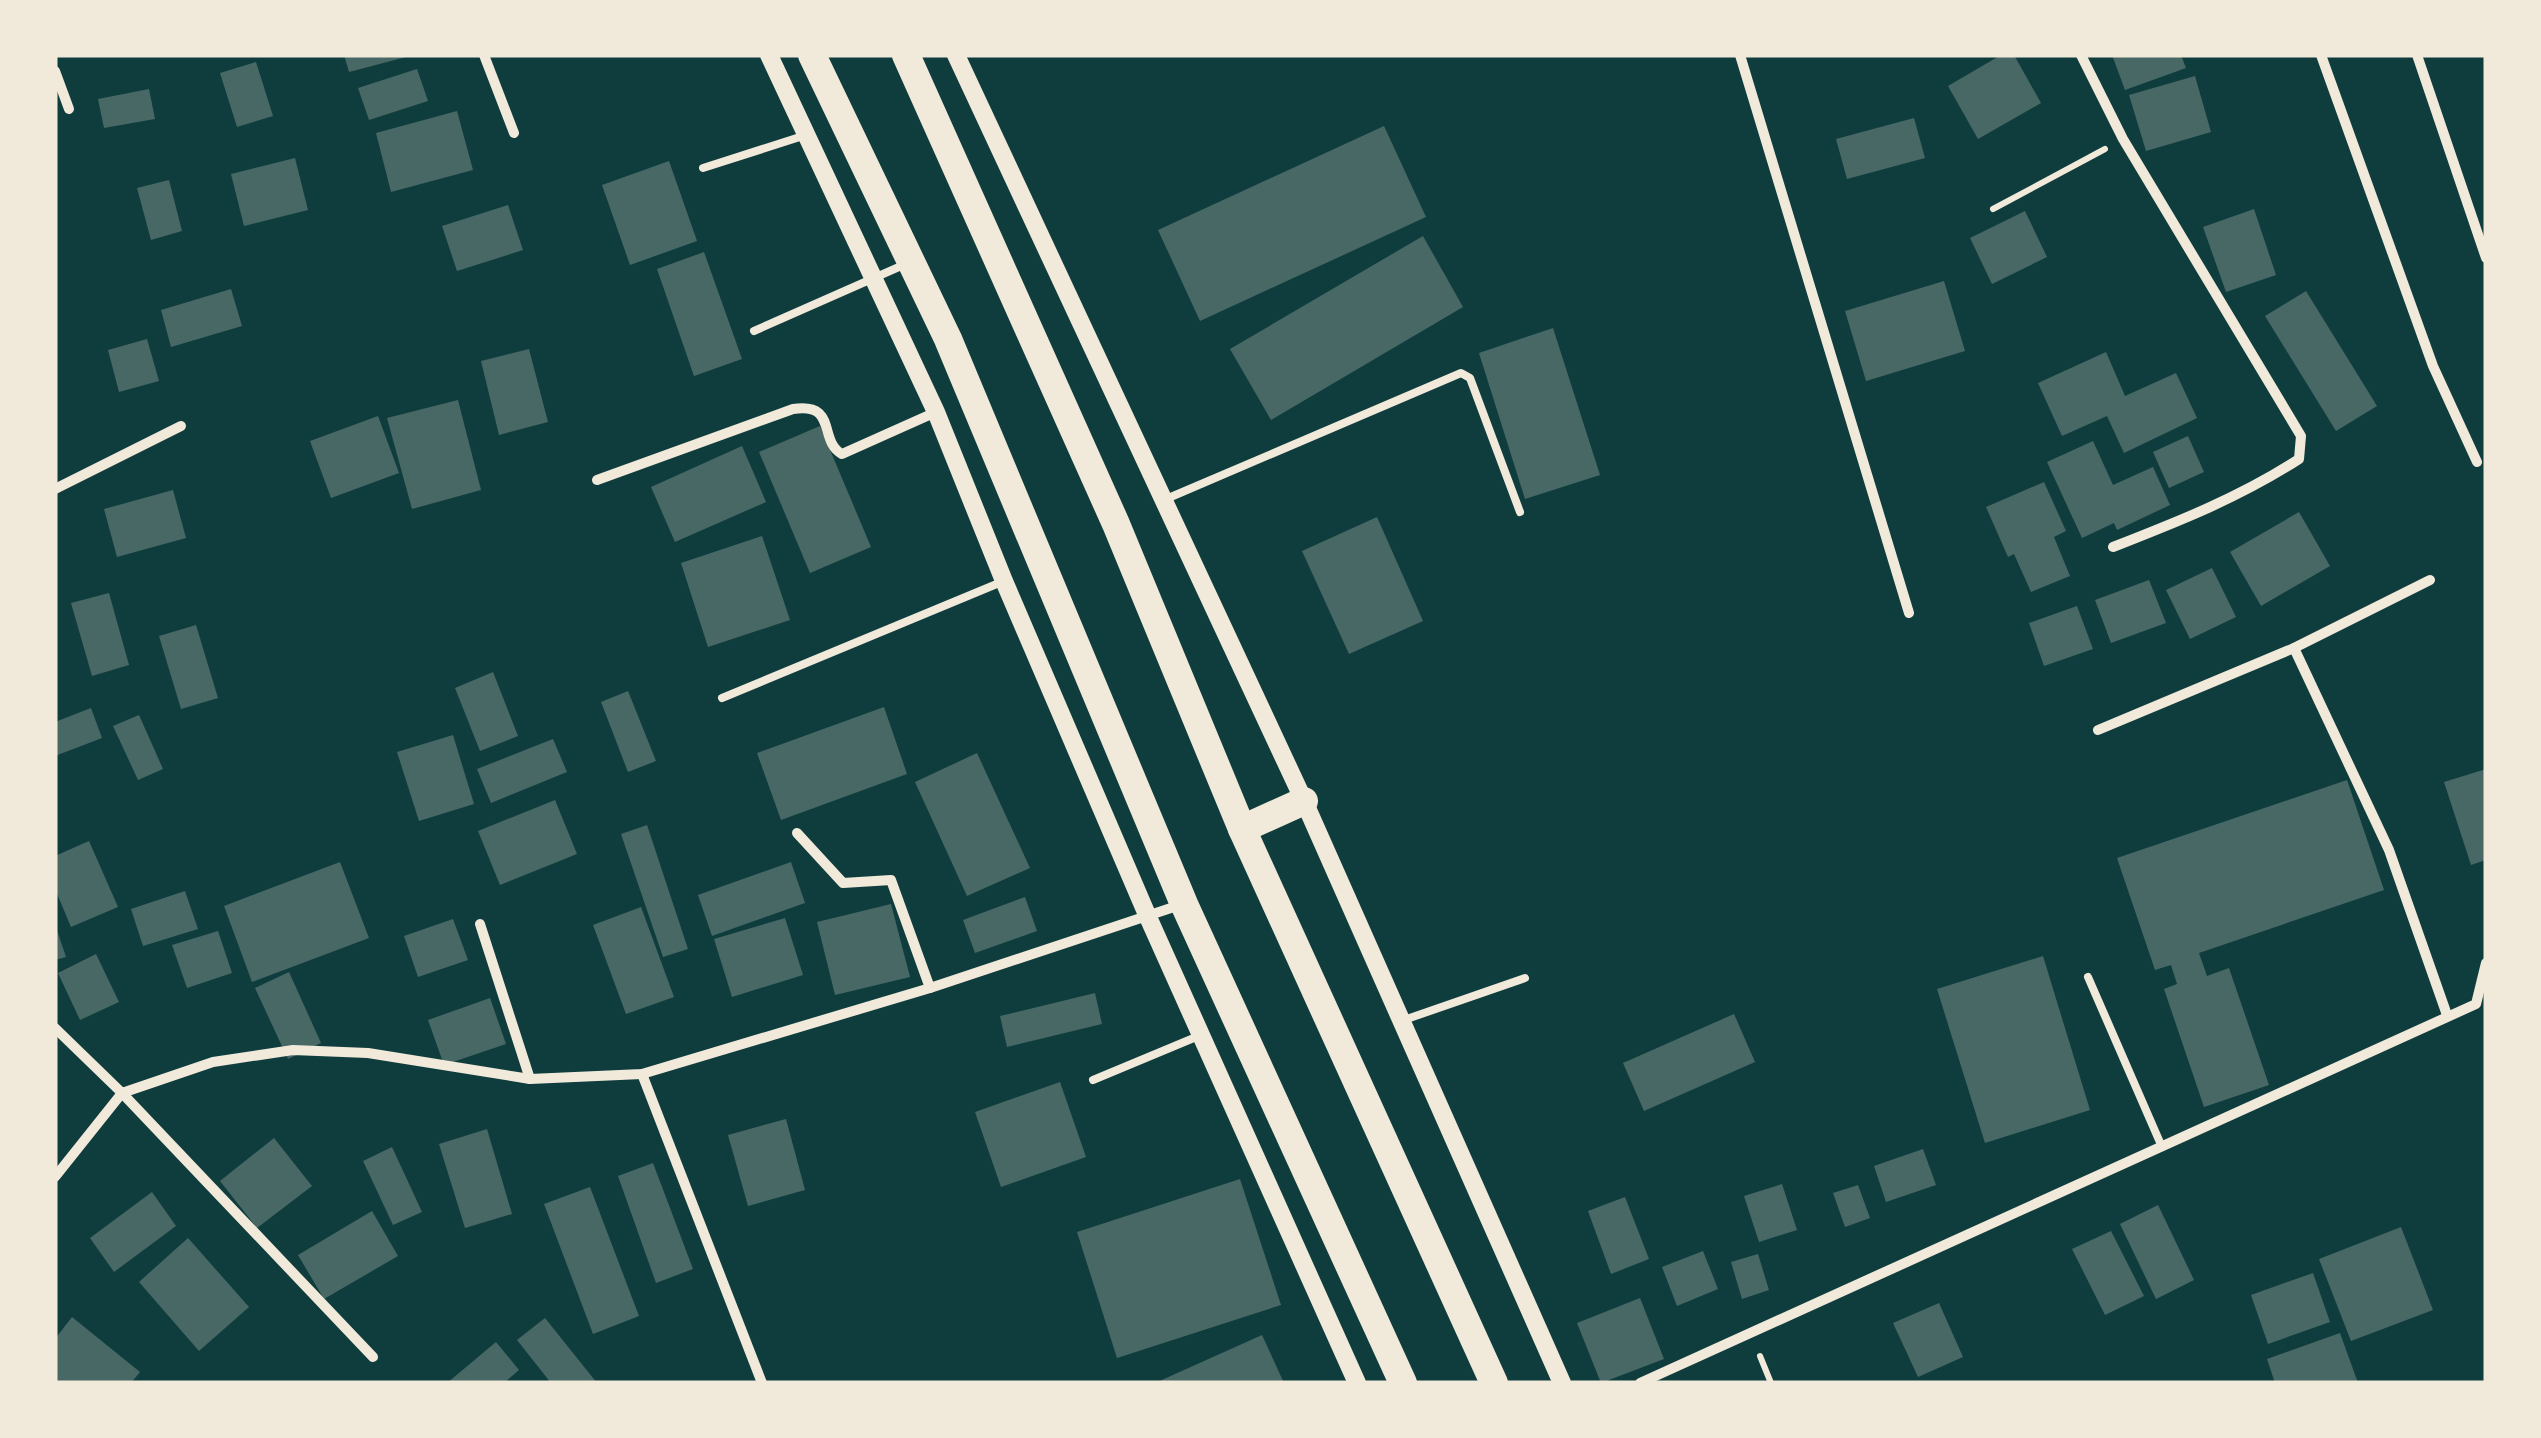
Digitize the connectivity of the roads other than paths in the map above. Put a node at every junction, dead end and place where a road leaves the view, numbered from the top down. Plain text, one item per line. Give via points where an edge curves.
1 (484, 55) edge
2 (769, 55) edge
3 (906, 55) edge
4 (956, 55) edge
5 (1740, 55) edge
6 (2081, 55) edge
7 (2321, 55) edge
8 (2417, 55) edge
9 (813, 56) edge
10 (55, 71) edge
11 (69, 109) dead end
12 (514, 134) dead end
13 (808, 134) junction
14 (703, 168) dead end
15 (2486, 258) edge
16 (912, 261) junction
17 (872, 279) junction
18 (754, 331) dead end
19 (936, 412) junction
20 (182, 426) dead end
21 (2477, 462) dead end
22 (597, 480) dead end
23 (55, 489) edge
24 (1164, 500) junction
25 (1520, 512) dead end
26 (2113, 547) dead end
27 (2430, 580) dead end
28 (1004, 581) junction
29 (1909, 613) dead end
30 (2294, 648) junction
31 (722, 698) dead end
32 (2098, 730) dead end
33 (1304, 801) junction
34 (1242, 829) junction
35 (797, 833) dead end
36 (1184, 904) junction
37 (1148, 917) junction
38 (480, 924) dead end
39 (2486, 963) edge
40 (2088, 977) dead end
41 (1525, 978) dead end
42 (930, 988) junction
43 (2447, 1015) junction
44 (1402, 1021) junction
45 (55, 1028) edge
46 (1201, 1036) junction
47 (642, 1074) junction
48 (530, 1079) junction
49 (1093, 1080) dead end
50 (122, 1094) junction
51 (2163, 1148) junction
52 (55, 1177) edge
53 (373, 1357) dead end
54 (762, 1383) edge
55 (1357, 1383) edge
56 (1403, 1383) edge
57 (1494, 1383) edge
58 (1562, 1383) edge
59 (1640, 1383) edge

1 - 12 street
2 - 13 street
3 - 34 highway via 1116,524
4 - 24 street
5 - 29 street
6 - 26 street via 2302,436 2299,459 2283,470 2203,512
7 - 21 street via 2434,366
8 - 15 street
9 - 16 highway
10 - 11 street
13 - 14 lane
13 - 17 street
16 - 17 lane
16 - 36 highway
17 - 18 lane
17 - 19 street
19 - 22 street via 842,454 818,412 793,409
19 - 28 street
20 - 23 street
24 - 25 lane via 1461,373 1470,378
24 - 33 street
27 - 30 street
28 - 31 lane
28 - 37 street
30 - 32 street
30 - 43 street via 2388,850
33 - 34 highway
33 - 44 street
34 - 57 highway
35 - 42 street via 843,884 891,880
36 - 37 street
36 - 56 highway
37 - 42 street
37 - 46 street
38 - 48 street
39 - 43 street via 2476,1004
40 - 51 lane
41 - 44 lane
42 - 47 street
43 - 51 street
44 - 58 street
45 - 50 street
46 - 49 lane
46 - 55 street
47 - 48 street
47 - 54 street
48 - 50 street via 368,1053 293,1050 213,1062
50 - 52 street
50 - 53 street
51 - 59 street

